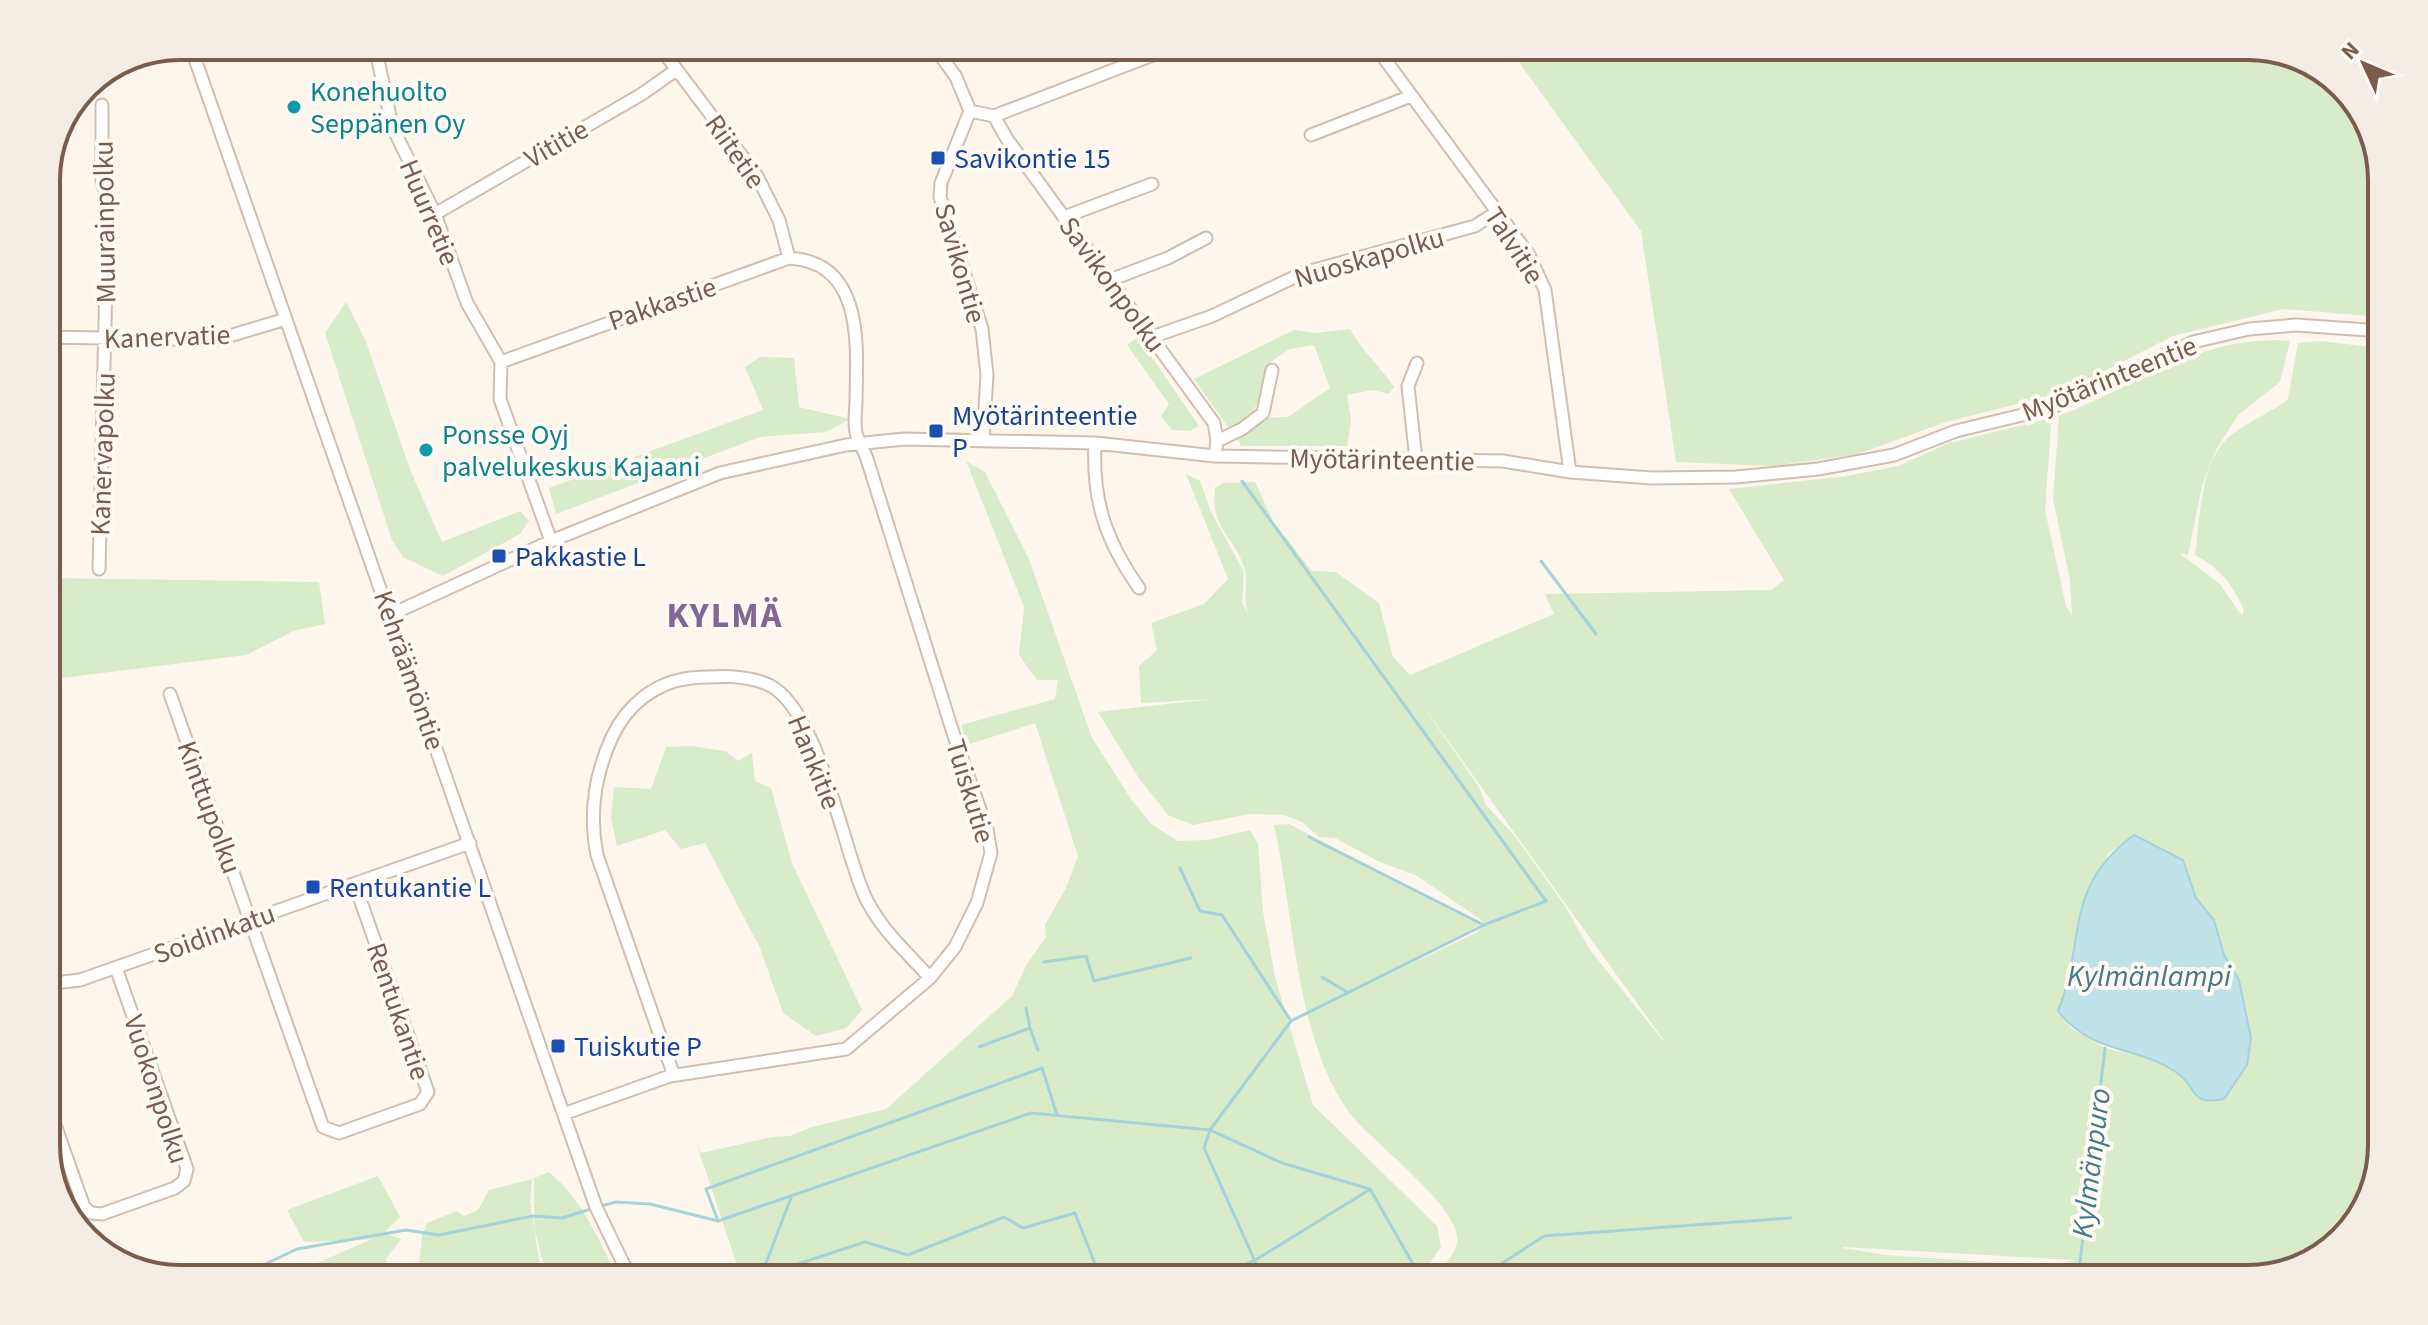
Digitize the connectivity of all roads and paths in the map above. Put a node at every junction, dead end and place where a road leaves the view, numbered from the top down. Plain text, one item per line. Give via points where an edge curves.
1 (195, 60) edge
2 (378, 60) edge
3 (669, 60) edge
4 (944, 60) edge
5 (1140, 60) edge
6 (1385, 60) edge
7 (676, 70) junction
8 (1411, 96) junction
9 (102, 105) dead end
10 (970, 111) junction
11 (994, 116) junction
12 (1311, 135) dead end
13 (1152, 184) dead end
14 (1495, 213) junction
15 (435, 214) junction
16 (1064, 217) junction
17 (1206, 238) dead end
18 (789, 258) junction
19 (1110, 280) junction
20 (286, 319) junction
21 (2368, 330) edge
22 (60, 337) edge
23 (1152, 337) junction
24 (105, 338) junction
25 (501, 362) junction
26 (1417, 363) dead end
27 (1272, 370) dead end
28 (983, 440) junction
29 (1217, 441) junction
30 (1095, 443) junction
31 (862, 444) junction
32 (1215, 456) junction
33 (1416, 460) junction
34 (1570, 472) junction
35 (551, 541) junction
36 (99, 569) dead end
37 (1139, 588) dead end
38 (390, 615) junction
39 (170, 694) dead end
40 (470, 843) junction
41 (355, 885) junction
42 (251, 920) junction
43 (116, 968) junction
44 (930, 978) junction
45 (60, 982) edge
46 (670, 1076) junction
47 (566, 1113) junction
48 (60, 1139) edge
49 (624, 1265) edge

1 - 20 street, Kehräämöntie
2 - 15 street, Huurretie via 392,126
3 - 7 street, Riitetie
4 - 10 street
5 - 11 street
6 - 8 street, Talvitie
7 - 15 street, Vititie
7 - 18 street, Riitetie via 768,195
8 - 12 street
8 - 14 street, Talvitie
9 - 24 street, Muurainpolku via 102,181 108,201
10 - 11 street
10 - 28 street, Savikontie via 940,197 982,329 987,375
11 - 16 street, Savikonpolku
13 - 16 street
14 - 23 street, Nuoskapolku via 1475,226 1303,273 1212,316
14 - 34 street, Talvitie via 1529,255 1545,290
15 - 25 street, Huurretie via 467,303
16 - 19 street, Savikonpolku
17 - 19 street
18 - 25 street, Pakkastie
18 - 31 street via 828,270 853,310 856,435
19 - 23 street, Savikonpolku
20 - 24 street, Kanervatie via 216,340
20 - 38 street, Kehräämöntie
21 - 34 street, Myötärinteentie via 2296,325 2193,342 2051,408 1845,466 1736,477
22 - 24 street, Kanervatie
23 - 29 street, Savikonpolku via 1214,423
24 - 36 street, Kanervapolku
25 - 35 street via 500,399
26 - 33 street via 1408,386
27 - 29 street via 1263,413
28 - 30 street, Myötärinteentie
28 - 31 street, Myötärinteentie
29 - 32 street
30 - 32 street, Myötärinteentie
30 - 37 street via 1095,495 1116,552
31 - 35 street, Myötärinteentie via 720,473
31 - 44 street, Tuiskutie via 991,853 977,903 955,947
32 - 33 street, Myötärinteentie
33 - 34 street, Myötärinteentie via 1503,461
35 - 38 street, Myötärinteentie
38 - 40 street, Kehräämöntie
39 - 42 street, Kinttupolku
40 - 41 street, Soidinkatu
40 - 47 street, Kehräämöntie
41 - 42 street, Soidinkatu
41 - 42 street, Rentukantie via 428,1092 420,1104 339,1133 323,1127
42 - 43 street, Soidinkatu
43 - 45 street, Soidinkatu
43 - 48 street, Vuokonpolku via 187,1169 184,1181 102,1214 91,1213 84,1207
44 - 46 street, Tuiskutie via 846,1049
44 - 46 street, Hankitie via 879,922 863,893 807,728 787,698 770,685 732,676 687,679 658,688 630,707 609,744 596,790 592,832
46 - 47 street, Tuiskutie
47 - 49 street, Kehräämöntie via 604,1227

